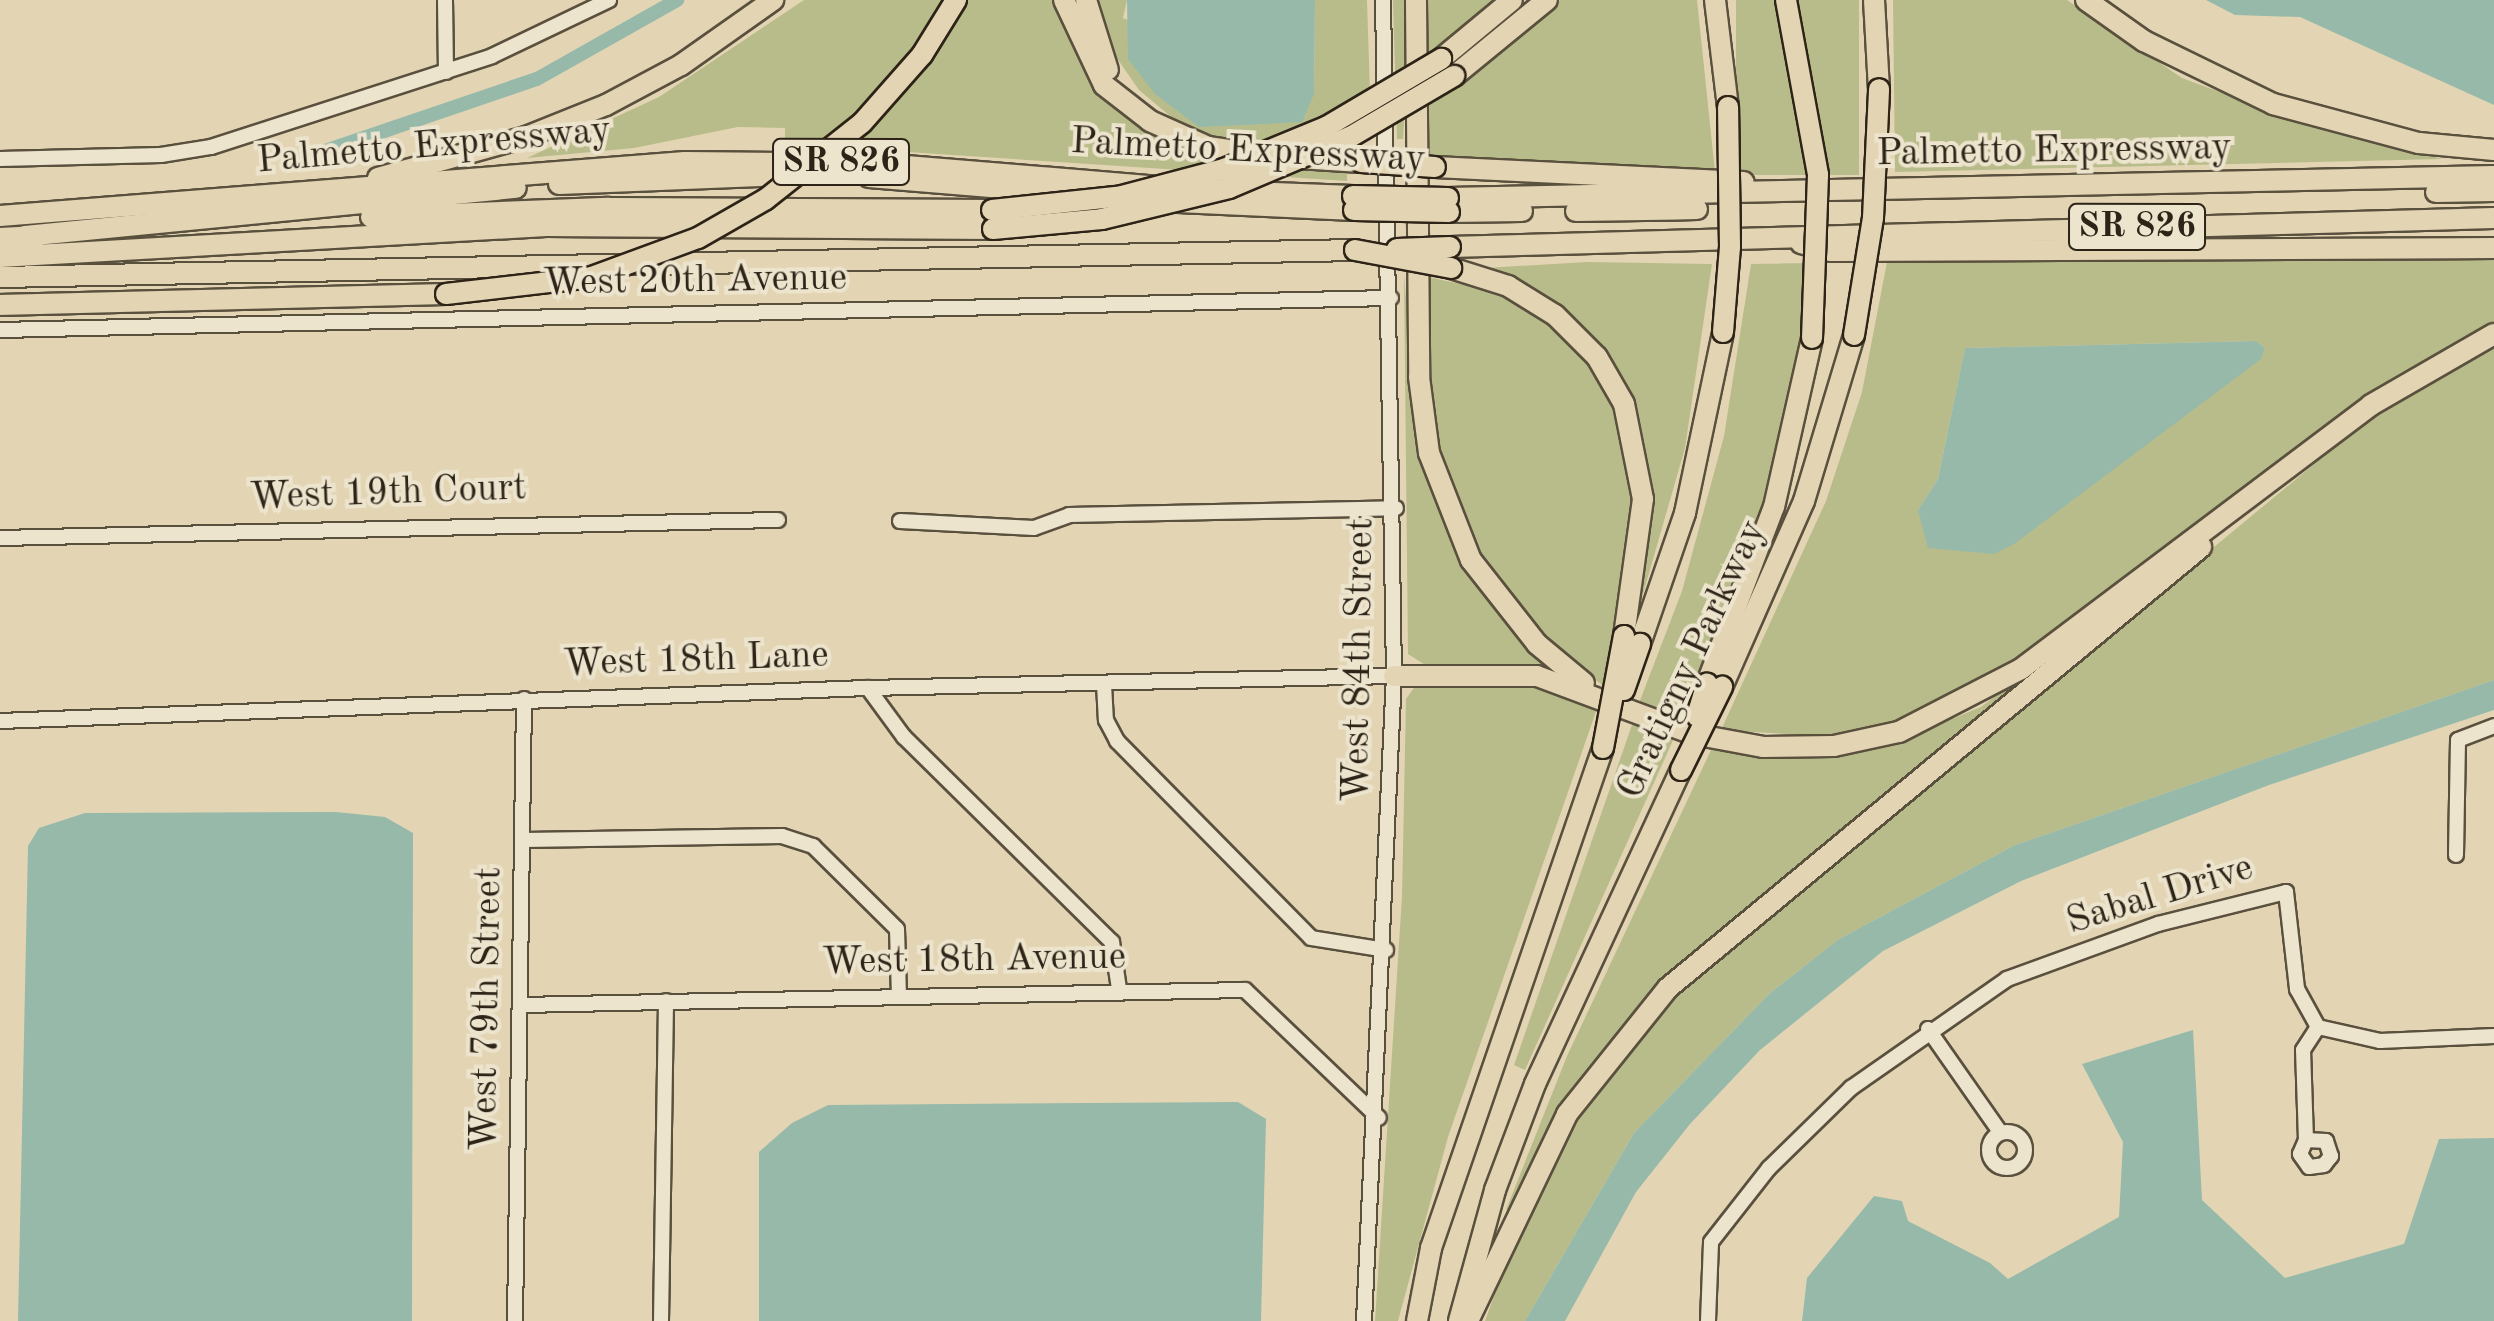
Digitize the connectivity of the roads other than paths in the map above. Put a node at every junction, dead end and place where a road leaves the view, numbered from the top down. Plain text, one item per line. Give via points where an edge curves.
1 (445, 0) edge
2 (609, 0) edge
3 (773, 0) edge
4 (784, 0) edge
5 (956, 0) edge
6 (1064, 0) edge
7 (1086, 0) edge
8 (1383, 0) edge
9 (1416, 0) edge
10 (1512, 0) edge
11 (1547, 0) edge
12 (1706, 0) edge
13 (1716, 0) edge
14 (1786, 0) edge
15 (1874, 0) edge
16 (2086, 0) edge
17 (748, 20) junction
18 (1721, 36) junction
19 (1448, 68) junction
20 (446, 72) junction
21 (1150, 121) junction
22 (2494, 150) edge
23 (0, 158) edge
24 (2494, 176) edge
25 (2494, 190) edge
26 (329, 192) junction
27 (1835, 192) junction
28 (1354, 203) junction
29 (1449, 205) junction
30 (0, 216) edge
31 (2494, 218) edge
32 (992, 220) junction
33 (25, 236) junction
34 (0, 238) edge
35 (1780, 238) junction
36 (2494, 248) edge
37 (1355, 250) junction
38 (0, 257) edge
39 (0, 277) edge
40 (1391, 298) junction
41 (0, 305) edge
42 (0, 330) edge
43 (2494, 334) edge
44 (2300, 460) junction
45 (1396, 508) junction
46 (778, 520) dead end
47 (900, 522) dead end
48 (0, 538) edge
49 (1632, 640) junction
50 (1394, 676) junction
51 (1104, 684) junction
52 (1714, 685) junction
53 (868, 688) junction
54 (1607, 698) junction
55 (524, 699) junction
56 (0, 721) edge
57 (2494, 726) edge
58 (524, 840) junction
59 (2456, 854) dead end
60 (1386, 950) junction
61 (1119, 989) junction
62 (898, 995) junction
63 (666, 1001) junction
64 (520, 1005) junction
65 (2318, 1027) junction
66 (1928, 1029) junction
67 (2494, 1036) edge
68 (1379, 1118) junction
69 (2000, 1132) dead end
70 (2306, 1140) dead end
71 (514, 1321) edge
72 (661, 1321) edge
73 (1364, 1321) edge
74 (1417, 1321) edge
75 (1459, 1321) edge
76 (1468, 1321) edge
77 (1708, 1321) edge

1 - 20 street
2 - 20 street via 542,36
3 - 17 highway
4 - 17 highway
5 - 41 highway, bridge via 922,54 862,124 749,209 664,253 592,277 446,294
6 - 21 highway via 1104,85
7 - 21 highway via 1111,76
8 - 40 street, West 84th Street
9 - 54 highway via 1419,377 1438,484 1471,560 1504,606 1554,659
10 - 19 highway
11 - 19 highway
12 - 18 highway
13 - 18 highway, Gratigny Parkway
14 - 52 highway, bridge via 1817,158 1820,251 1812,338 1774,507
15 - 52 highway, Gratigny Parkway, bridge via 1879,90 1873,218 1854,335 1804,501
16 - 22 highway via 2144,42 2273,104 2419,143
17 - 26 highway via 656,80 570,120
18 - 49 highway, Gratigny Parkway, bridge via 1730,247 1723,332 1685,513
19 - 32 highway, bridge via 1224,168 1122,196
20 - 23 street via 194,151
21 - 27 highway, bridge via 1208,147
24 - 27 highway, Palmetto Expressway / SR 826
25 - 29 highway
26 - 28 highway, Palmetto Expressway / SR 826 via 592,167 774,160
26 - 30 highway, Palmetto Expressway / SR 826
27 - 29 highway, Palmetto Expressway / SR 826
28 - 29 highway, Palmetto Expressway / SR 826, bridge
28 - 33 highway via 721,175 542,185
31 - 35 highway, Palmetto Expressway / SR 826
32 - 33 highway via 544,209
32 - 38 highway via 546,226
33 - 34 highway
35 - 36 highway via 1830,251
35 - 37 highway, Palmetto Expressway / SR 826, bridge
37 - 39 highway, Palmetto Expressway / SR 826
37 - 49 highway, bridge via 1508,286 1555,314 1597,358 1624,404 1643,499
40 - 42 street, West 20th Avenue
40 - 45 street, West 84th Street
43 - 44 highway via 2371,405
44 - 54 highway via 2021,669 1899,732 1834,746 1763,747 1693,734
44 - 76 highway via 1668,988 1568,1114
45 - 47 street via 1069,515 1034,528
45 - 50 street, West 84th Street
46 - 48 street, West 19th Court
49 - 74 highway, Gratigny Parkway, bridge via 1603,748 1431,1248
50 - 51 street, West 18th Lane
50 - 54 highway via 1524,673
50 - 60 street, West 84th Street
51 - 53 street, West 18th Lane
51 - 60 street via 1106,720 1116,741 1311,938
52 - 75 highway, Gratigny Parkway, bridge via 1535,1084 1495,1190
53 - 55 street, West 18th Lane
53 - 61 street via 904,737 1112,942
55 - 56 street, West 18th Lane
55 - 58 street, West 79th Street
57 - 59 street via 2458,740
58 - 62 street via 782,836 813,846 896,929
58 - 64 street, West 79th Street
60 - 68 street, West 84th Street
61 - 62 street, West 18th Avenue
61 - 68 street, West 18th Avenue via 1245,990
62 - 63 street, West 18th Avenue
63 - 64 street, West 18th Avenue
63 - 72 street
64 - 71 street, West 79th Street
65 - 66 street, Sabal Drive via 2296,989 2286,892 2158,924 2007,978
65 - 67 street via 2380,1041
65 - 70 street via 2303,1050
66 - 69 street
66 - 77 street, Sabal Drive via 1851,1088 1769,1168 1711,1242
68 - 73 street, West 84th Street

